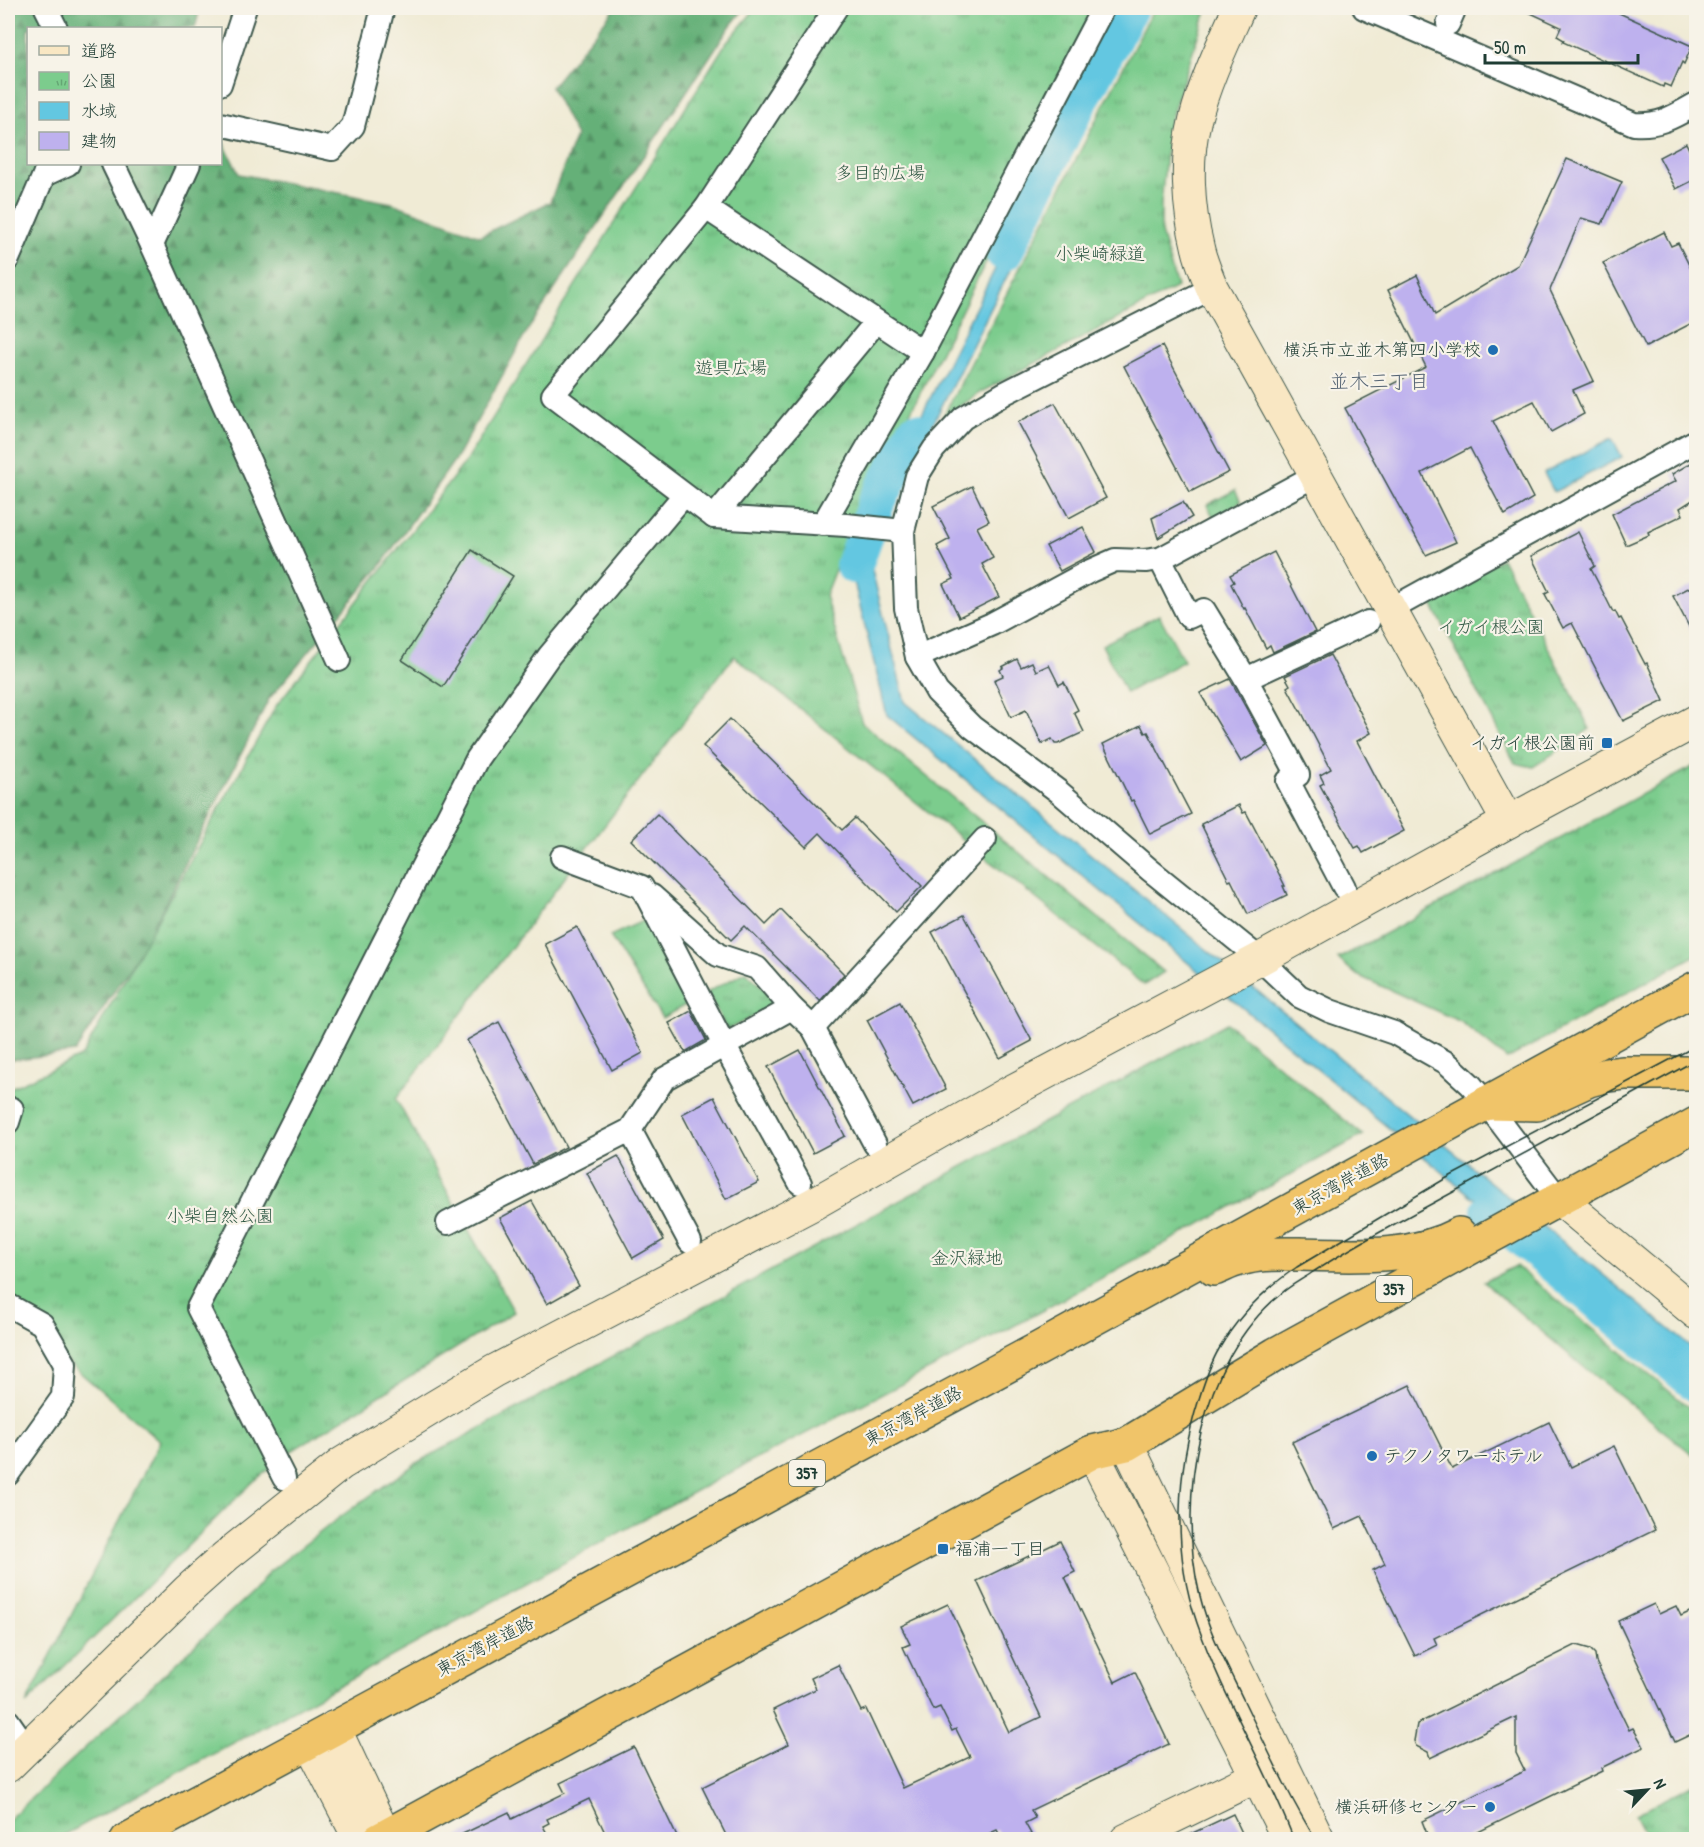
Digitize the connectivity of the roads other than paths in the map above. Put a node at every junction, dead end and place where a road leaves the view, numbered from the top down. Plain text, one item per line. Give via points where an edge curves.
1 (46, 8) edge
2 (245, 8) edge
3 (383, 8) edge
4 (836, 8) edge
5 (1103, 8) edge
6 (1239, 8) edge
7 (1364, 8) edge
8 (56, 27) edge
9 (222, 78) edge
10 (1696, 104) edge
11 (222, 124) edge
12 (66, 165) edge
13 (113, 165) edge
14 (189, 165) edge
15 (706, 208) junction
16 (152, 245) junction
17 (8, 259) edge
18 (1212, 288) junction
19 (876, 322) junction
20 (923, 352) junction
21 (1696, 441) edge
22 (1316, 475) junction
23 (684, 495) junction
24 (714, 518) junction
25 (823, 524) junction
26 (896, 530) junction
27 (1160, 560) junction
28 (1404, 603) dead end
29 (1368, 622) dead end
30 (916, 657) junction
31 (339, 660) dead end
32 (1246, 679) junction
33 (1696, 721) edge
34 (1508, 822) junction
35 (985, 839) dead end
36 (562, 857) dead end
37 (642, 887) junction
38 (1344, 887) dead end
39 (1247, 966) junction
40 (1696, 988) edge
41 (792, 1008) junction
42 (813, 1028) junction
43 (724, 1045) junction
44 (1696, 1073) edge
45 (1486, 1103) junction
46 (1696, 1124) edge
47 (630, 1130) junction
48 (875, 1144) dead end
49 (800, 1183) dead end
50 (1558, 1198) junction
51 (448, 1223) dead end
52 (690, 1242) dead end
53 (8, 1305) edge
54 (1696, 1313) edge
55 (1040, 1348) junction
56 (1127, 1444) junction
57 (14, 1451) edge
58 (1092, 1452) junction
59 (8, 1474) edge
60 (284, 1478) dead end
61 (8, 1721) edge
62 (322, 1734) junction
63 (17, 1756) edge
64 (1270, 1770) junction
65 (127, 1839) edge
66 (378, 1839) edge
67 (1126, 1839) edge
68 (1289, 1839) edge
69 (1318, 1839) edge

1 - 8 street
2 - 9 street
3 - 11 street via 353,126 332,149
4 - 15 street
5 - 20 street
6 - 18 street via 1204,90 1189,153 1191,208 1198,249
7 - 10 street via 1634,124 1650,125
12 - 17 street via 44,175
13 - 16 street
14 - 16 street
15 - 19 street
15 - 23 street via 553,395
16 - 31 street
18 - 22 street
18 - 26 street via 963,418 934,449 917,476
19 - 20 street
19 - 24 street
20 - 25 street
21 - 28 street
22 - 27 street
22 - 34 street
23 - 24 street
23 - 60 street via 549,656 477,759 198,1308
24 - 25 street
25 - 26 street
26 - 30 street
27 - 30 street via 1114,560 992,624
27 - 32 street via 1189,617 1204,610
29 - 32 street
30 - 39 street via 937,692 972,727 1058,791 1150,870
32 - 38 street via 1298,775 1288,781
33 - 34 street
34 - 39 street
35 - 42 street
36 - 37 street
37 - 41 street via 718,955 757,968
37 - 43 street
39 - 45 street via 1299,996 1394,1033 1447,1063
39 - 63 street via 1010,1092 813,1204 494,1371 341,1464 196,1583
40 - 45 highway, 東京湾岸道路 / 357
41 - 42 street
41 - 43 street
42 - 48 street
43 - 47 street via 664,1079
43 - 49 street
44 - 45 highway, 357 via 1624,1073 1589,1080 1537,1104
45 - 50 street
45 - 55 highway, 東京湾岸道路 / 357
46 - 50 highway, 357
47 - 51 street
47 - 52 street
50 - 54 street
50 - 55 highway, 357 via 1530,1197 1447,1240 1412,1251 1266,1254 1239,1259 1092,1330
50 - 56 highway, 357 via 1276,1354
53 - 57 street via 42,1324 65,1364 63,1397
55 - 62 highway, 東京湾岸道路 / 357
56 - 58 highway, 357
56 - 64 street
57 - 59 street
58 - 64 street
58 - 66 highway, 357
61 - 63 street
62 - 65 highway, 東京湾岸道路 / 357
62 - 66 street
64 - 67 street
64 - 68 street
64 - 69 street

